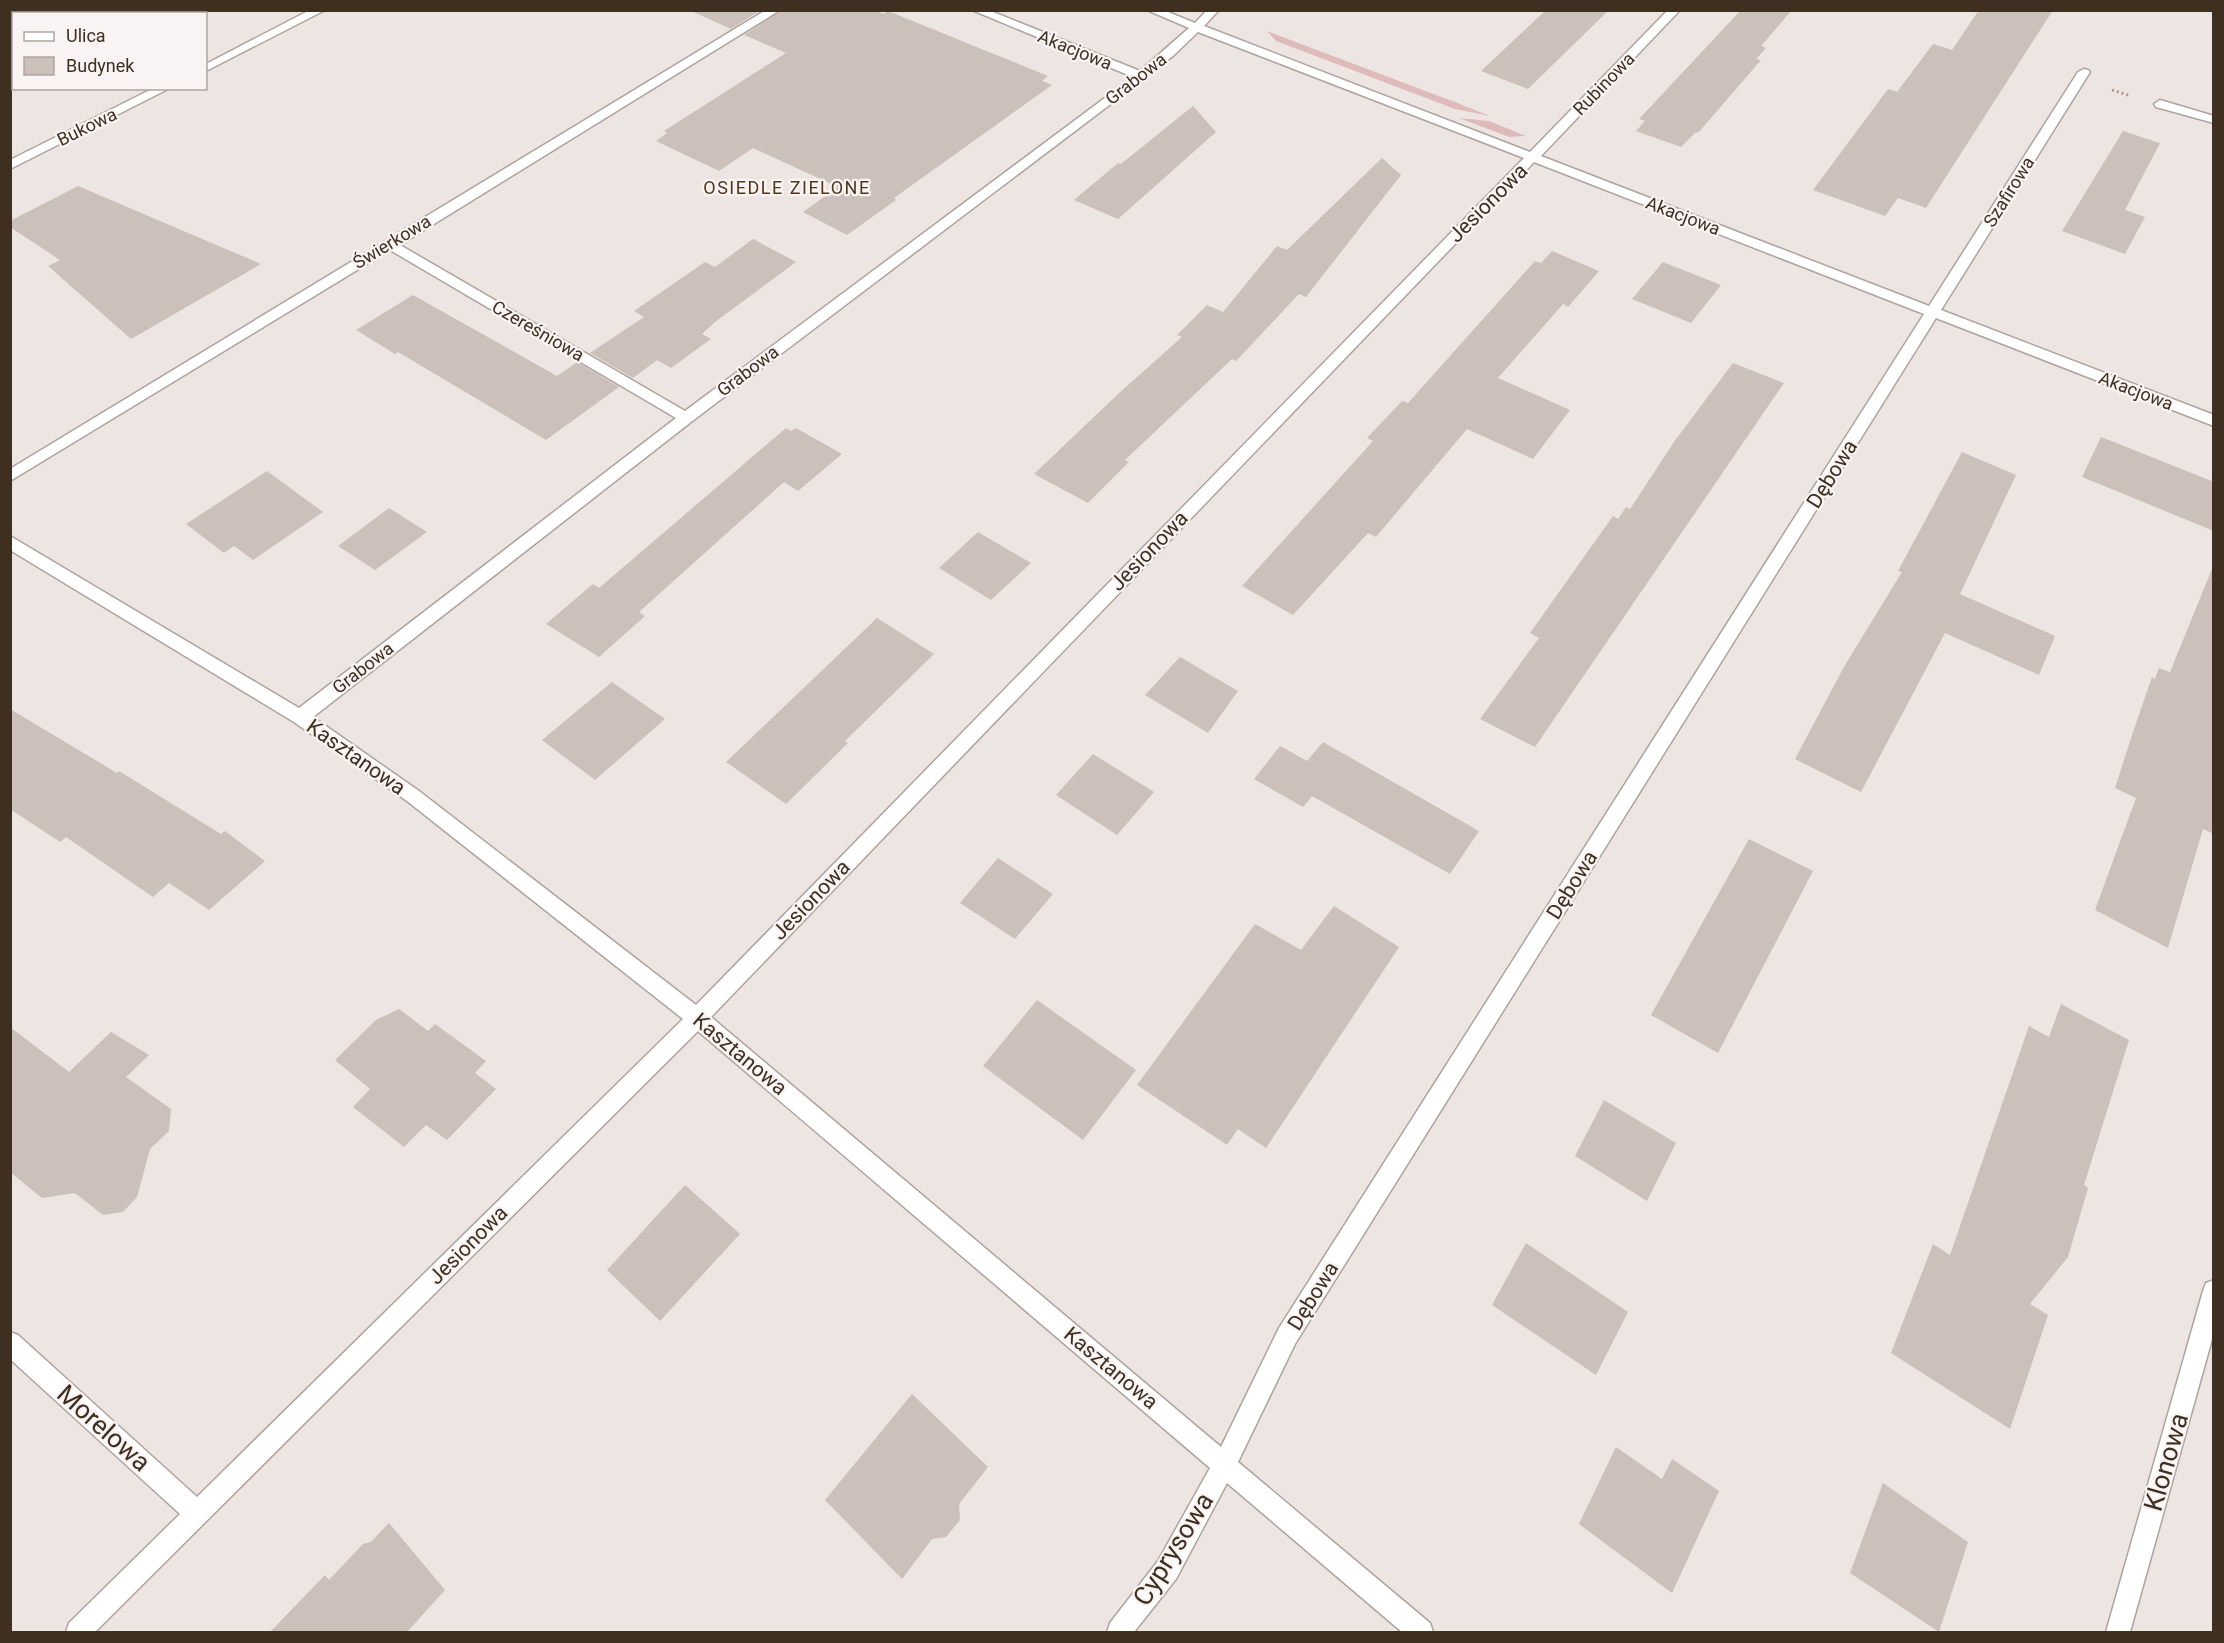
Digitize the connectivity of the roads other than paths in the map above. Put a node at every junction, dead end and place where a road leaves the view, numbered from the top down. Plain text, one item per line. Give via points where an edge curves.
1 (320, 10) edge
2 (775, 10) edge
3 (977, 10) edge
4 (1152, 10) edge
5 (1214, 10) edge
6 (1676, 10) edge
7 (1196, 27) junction
8 (207, 67) edge
9 (1141, 76) junction
10 (2082, 76) road end
11 (160, 90) edge
12 (2160, 104) road end
13 (2214, 120) edge
14 (1533, 158) junction
15 (10, 165) edge
16 (389, 244) junction
17 (1934, 313) junction
18 (686, 418) junction
19 (2214, 421) edge
20 (10, 476) edge
21 (10, 542) edge
22 (300, 717) junction
23 (698, 1018) junction
24 (2214, 1291) edge
25 (10, 1343) edge
26 (1225, 1464) junction
27 (197, 1513) junction
28 (78, 1632) edge
29 (1119, 1632) edge
30 (1421, 1632) edge
31 (2118, 1632) edge

1 - 8 street
2 - 16 street, Świerkowa
3 - 9 street, Akacjowa
4 - 7 street, Akacjowa
5 - 7 street, Grabowa
6 - 14 street, Rubinowa
7 - 9 street, Grabowa
7 - 14 street, Akacjowa
9 - 18 street, Grabowa
10 - 17 street, Szafirowa
11 - 15 street, Bukowa
12 - 13 street
14 - 17 street, Akacjowa
14 - 23 street, Jesionowa
16 - 18 street, Czereśniowa
16 - 20 street, Świerkowa
17 - 19 street, Akacjowa
17 - 26 street, Dębowa via 1287,1336
18 - 22 street, Grabowa
21 - 22 street, Kasztanowa
22 - 23 street, Kasztanowa via 413,796
23 - 26 street, Kasztanowa
23 - 27 street, Jesionowa
24 - 31 street, Klonowa
25 - 27 street, Morelowa
26 - 29 street, Cyprysowa via 1167,1570
26 - 30 street, Kasztanowa
27 - 28 street, Jesionowa

